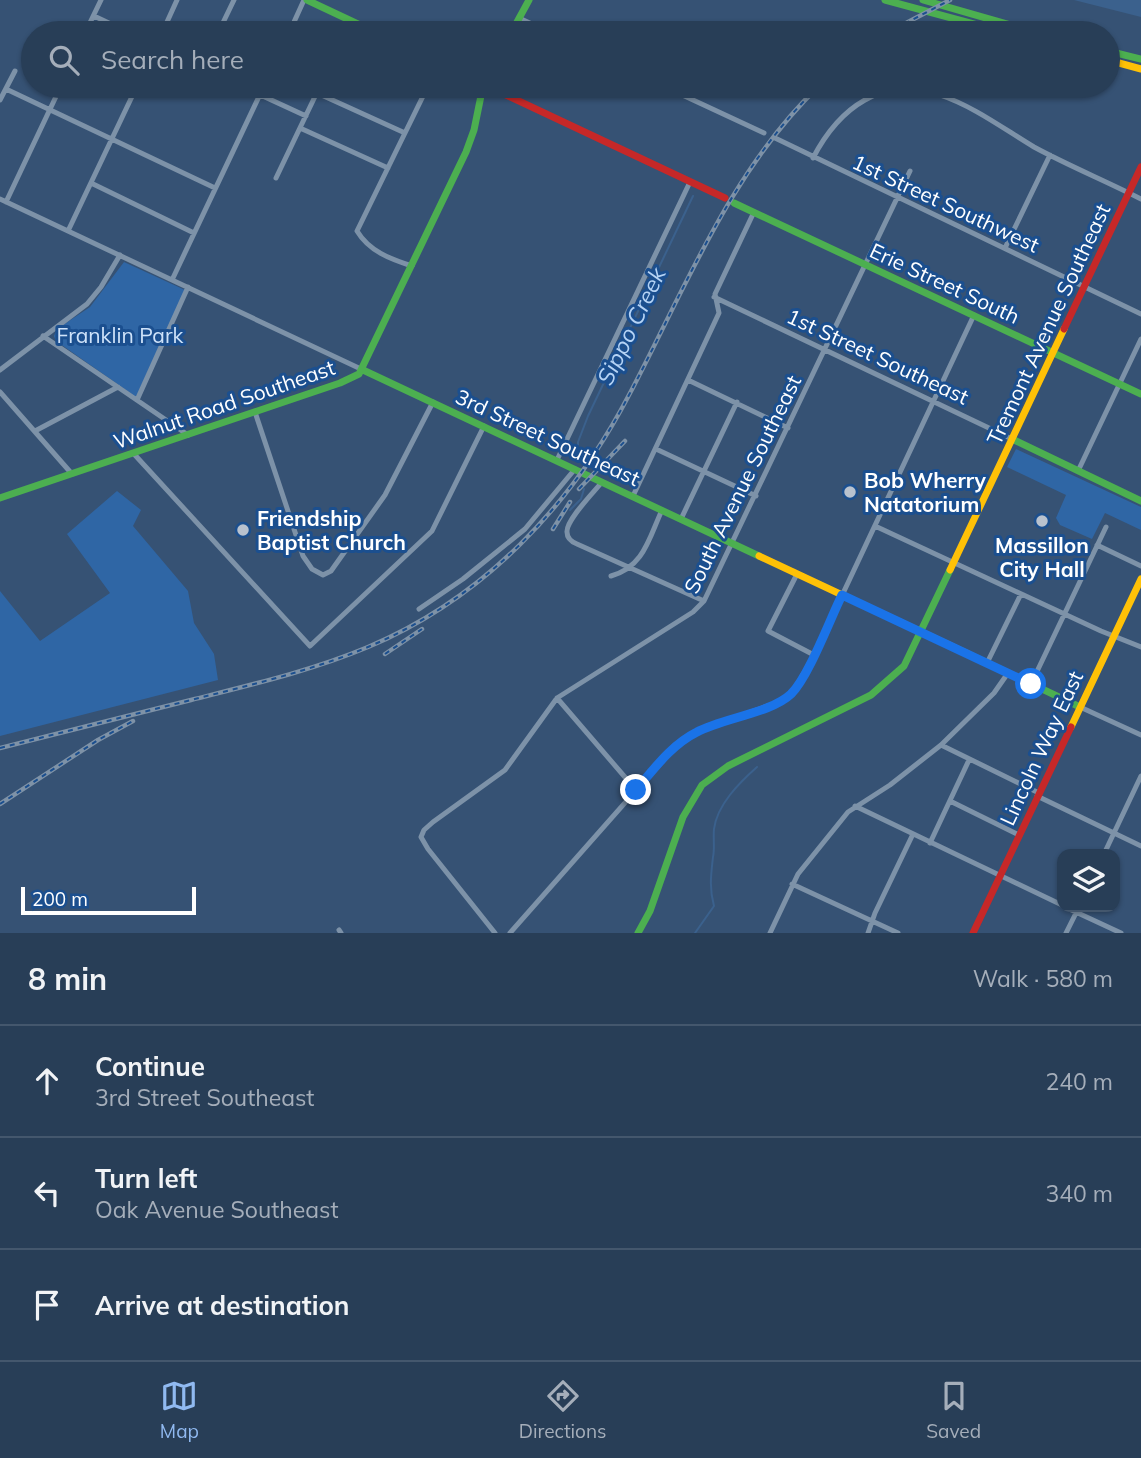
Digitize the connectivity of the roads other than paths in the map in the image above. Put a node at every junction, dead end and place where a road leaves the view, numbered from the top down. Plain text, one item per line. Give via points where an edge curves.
1 (101, 0) edge
2 (177, 0) edge
3 (234, 0) edge
4 (306, 0) edge
5 (529, 0) edge
6 (885, 0) edge
7 (923, 0) edge
8 (94, 16) junction
9 (519, 18) junction
10 (91, 21) edge
11 (105, 21) edge
12 (167, 21) edge
13 (224, 21) edge
14 (295, 21) edge
15 (351, 21) edge
16 (517, 21) edge
17 (525, 21) edge
18 (963, 21) edge
19 (996, 21) edge
20 (1120, 54) edge
21 (1141, 59) edge
22 (1120, 63) edge
23 (1141, 69) edge
24 (15, 71) dead end
25 (6, 89) junction
26 (21, 96) edge
27 (26, 98) edge
28 (55, 98) edge
29 (131, 98) edge
30 (259, 98) edge
31 (267, 98) edge
32 (315, 98) edge
33 (328, 98) edge
34 (422, 98) edge
35 (482, 98) edge
36 (511, 98) edge
37 (689, 98) edge
38 (868, 98) edge
39 (947, 98) edge
40 (0, 100) edge
41 (50, 109) junction
42 (306, 116) junction
43 (300, 128) junction
44 (764, 133) dead end
45 (405, 134) junction
46 (775, 138) dead end
47 (112, 139) junction
48 (1050, 155) junction
49 (813, 158) junction
50 (1141, 167) edge
51 (388, 168) junction
52 (909, 171) dead end
53 (276, 178) dead end
54 (690, 182) junction
55 (91, 183) junction
56 (215, 188) junction
57 (1129, 193) junction
58 (897, 197) junction
59 (725, 198) dead end
60 (1141, 199) edge
61 (3, 201) edge
62 (734, 202) dead end
63 (754, 212) junction
64 (68, 231) junction
65 (194, 233) junction
66 (1005, 248) junction
67 (120, 255) junction
68 (865, 264) junction
69 (412, 266) junction
70 (172, 279) junction
71 (1084, 286) junction
72 (188, 287) junction
73 (714, 297) junction
74 (1141, 314) edge
75 (974, 315) junction
76 (43, 336) junction
77 (1141, 339) edge
78 (825, 350) junction
79 (1053, 353) junction
80 (0, 370) edge
81 (363, 370) junction
82 (688, 380) junction
83 (1119, 384) junction
84 (118, 387) junction
85 (0, 392) edge
86 (1141, 394) edge
87 (137, 400) junction
88 (933, 401) junction
89 (433, 402) junction
90 (737, 402) junction
91 (255, 412) junction
92 (484, 426) junction
93 (788, 428) junction
94 (35, 431) junction
95 (188, 435) junction
96 (1012, 439) junction
97 (656, 449) junction
98 (134, 454) junction
99 (557, 460) junction
100 (575, 469) junction
101 (1078, 471) junction
102 (704, 472) junction
103 (72, 474) junction
104 (602, 482) junction
105 (633, 496) junction
106 (756, 496) junction
107 (0, 498) edge
108 (1141, 500) edge
109 (662, 510) junction
110 (681, 519) junction
111 (875, 526) junction
112 (1106, 527) dead end
113 (733, 543) junction
114 (1097, 545) junction
115 (954, 563) junction
116 (1141, 566) edge
117 (632, 568) junction
118 (797, 574) junction
119 (611, 576) dead end
120 (1141, 579) edge
121 (1021, 594) junction
122 (842, 595) junction
123 (704, 601) junction
124 (419, 609) dead end
125 (1064, 614) junction
126 (921, 632) junction
127 (1114, 636) junction
128 (1141, 647) edge
129 (814, 655) junction
130 (987, 663) junction
131 (1008, 673) junction
132 (1031, 684) junction
133 (557, 698) junction
134 (1080, 706) junction
135 (1141, 735) edge
136 (941, 745) junction
137 (969, 760) junction
138 (1141, 776) edge
139 (636, 790) junction
140 (1038, 795) junction
141 (950, 801) junction
142 (855, 806) junction
143 (1114, 833) junction
144 (913, 834) junction
145 (1019, 835) junction
146 (930, 842) junction
147 (1141, 846) edge
148 (1106, 849) edge
149 (1000, 876) junction
150 (792, 884) junction
151 (1057, 903) edge
152 (1076, 912) edge
153 (1083, 912) edge
154 (873, 921) junction
155 (495, 933) edge
156 (510, 933) edge
157 (638, 933) edge
158 (770, 933) edge
159 (869, 933) edge
160 (898, 933) edge
161 (973, 933) edge
162 (1066, 933) edge
163 (1121, 933) edge

1 - 8 street
2 - 12 street
3 - 13 street
4 - 14 street
4 - 15 main road
5 - 9 main road
6 - 18 main road
7 - 19 main road
8 - 10 street
8 - 11 street
9 - 16 main road
9 - 17 street
20 - 21 main road
22 - 23 main road
24 - 25 street
25 - 26 street
25 - 40 street
27 - 41 street
28 - 41 street
29 - 47 street
30 - 56 street
31 - 42 street
32 - 42 street
33 - 45 street
34 - 45 street
35 - 69 main road, Walnut Road Southeast via 466,152
36 - 54 main road
37 - 44 street
38 - 49 street via 844,114
39 - 48 street
41 - 47 street
41 - 61 street
42 - 43 street
43 - 51 street
43 - 53 street
45 - 51 street
46 - 49 street, 1st Street Southwest
47 - 55 street
47 - 56 street
48 - 57 street
48 - 66 street
49 - 58 street, 1st Street Southwest
50 - 57 main road, Tremont Avenue Southeast
51 - 69 street via 357,232 382,254
52 - 58 street, South Avenue Southeast
54 - 59 main road
54 - 99 street
55 - 64 street
55 - 65 street
56 - 65 street
57 - 60 street
57 - 71 main road, Tremont Avenue Southeast
58 - 66 street, 1st Street Southwest
58 - 68 street, South Avenue Southeast
61 - 64 street, 3rd Street Southeast
62 - 63 main road, Erie Street South
63 - 68 main road, Erie Street South
63 - 73 street
64 - 67 street, 3rd Street Southeast
65 - 70 street
66 - 71 street, 1st Street Southwest
67 - 70 street, 3rd Street Southeast
67 - 76 street via 87,304
68 - 75 main road, Erie Street South
68 - 78 street, South Avenue Southeast
69 - 81 main road, Walnut Road Southeast
70 - 72 street, 3rd Street Southeast
71 - 74 street, 1st Street Southwest
71 - 79 main road, Tremont Avenue Southeast
72 - 81 street, 3rd Street Southeast
72 - 87 street
73 - 78 street, 1st Street Southeast
73 - 82 street via 719,313
75 - 79 main road, Erie Street South
75 - 88 street
76 - 80 street
76 - 84 street
77 - 83 street
78 - 88 street, 1st Street Southeast
78 - 93 street, South Avenue Southeast
79 - 83 main road, Erie Street South
79 - 96 main road, Tremont Avenue Southeast
81 - 89 main road, 3rd Street Southeast
81 - 91 main road, Walnut Road Southeast via 349,380
82 - 90 street
82 - 97 street
83 - 86 main road, Erie Street South
83 - 101 street
84 - 87 street
84 - 94 street
85 - 94 street
87 - 95 street
88 - 96 street, 1st Street Southeast
88 - 111 street
89 - 91 street via 385,495 331,571 321,575 303,556
89 - 92 main road, 3rd Street Southeast
90 - 93 street
90 - 102 street
91 - 95 main road, Walnut Road Southeast
92 - 98 street via 432,531 310,646
92 - 99 main road, 3rd Street Southeast
93 - 106 street, South Avenue Southeast
94 - 103 street
95 - 98 main road, Walnut Road Southeast
96 - 101 main road, 1st Street Southeast
96 - 115 main road, Tremont Avenue Southeast
97 - 102 street
97 - 105 street
98 - 103 main road, Walnut Road Southeast
99 - 100 main road, 3rd Street Southeast
100 - 104 main road, 3rd Street Southeast
100 - 124 street via 525,529
101 - 108 main road, 1st Street Southeast
102 - 106 street
102 - 110 street
103 - 107 main road, Walnut Road Southeast
104 - 105 main road, 3rd Street Southeast
104 - 117 street via 570,523 568,537
105 - 109 main road, 3rd Street Southeast
106 - 113 street, South Avenue Southeast
109 - 110 main road, 3rd Street Southeast
109 - 117 street
110 - 113 main road, 3rd Street Southeast
111 - 115 street
111 - 122 street
112 - 114 street
113 - 118 main road, 3rd Street Southeast
113 - 123 street, South Avenue Southeast
114 - 116 street
114 - 125 street
115 - 121 street
115 - 126 main road, Tremont Avenue Southeast
117 - 119 street
117 - 123 street
118 - 122 main road, 3rd Street Southeast
118 - 129 street via 768,631
120 - 127 main road, Lincoln Way East
121 - 125 street
121 - 130 street
122 - 126 main road, 3rd Street Southeast
122 - 129 street
123 - 133 street, South Avenue Southeast
125 - 127 street
125 - 132 street
126 - 130 main road, 3rd Street Southeast
126 - 157 main road, Tremont Avenue Southeast via 901,670 871,695 728,766 702,785 682,817
127 - 128 street
127 - 134 main road, Lincoln Way East
129 - 139 street via 789,696 685,738
130 - 131 main road, 3rd Street Southeast
131 - 132 main road, 3rd Street Southeast
131 - 136 street
132 - 134 main road, 3rd Street Southeast
133 - 139 street
133 - 155 street, South Avenue Southeast via 505,770 433,822 421,837
134 - 135 street
134 - 140 main road, Lincoln Way East
136 - 137 street
136 - 142 street
137 - 140 street
137 - 141 street
138 - 143 street
139 - 156 street
140 - 143 street
140 - 145 main road, Lincoln Way East
141 - 145 street
141 - 146 street
142 - 144 street
142 - 150 street
143 - 147 street
143 - 148 street
144 - 146 street
144 - 154 street
145 - 149 main road, Lincoln Way East
146 - 149 street
149 - 151 street
149 - 161 main road, Lincoln Way East
150 - 154 street
150 - 158 street
152 - 162 street
153 - 163 street
154 - 159 street
154 - 160 street

